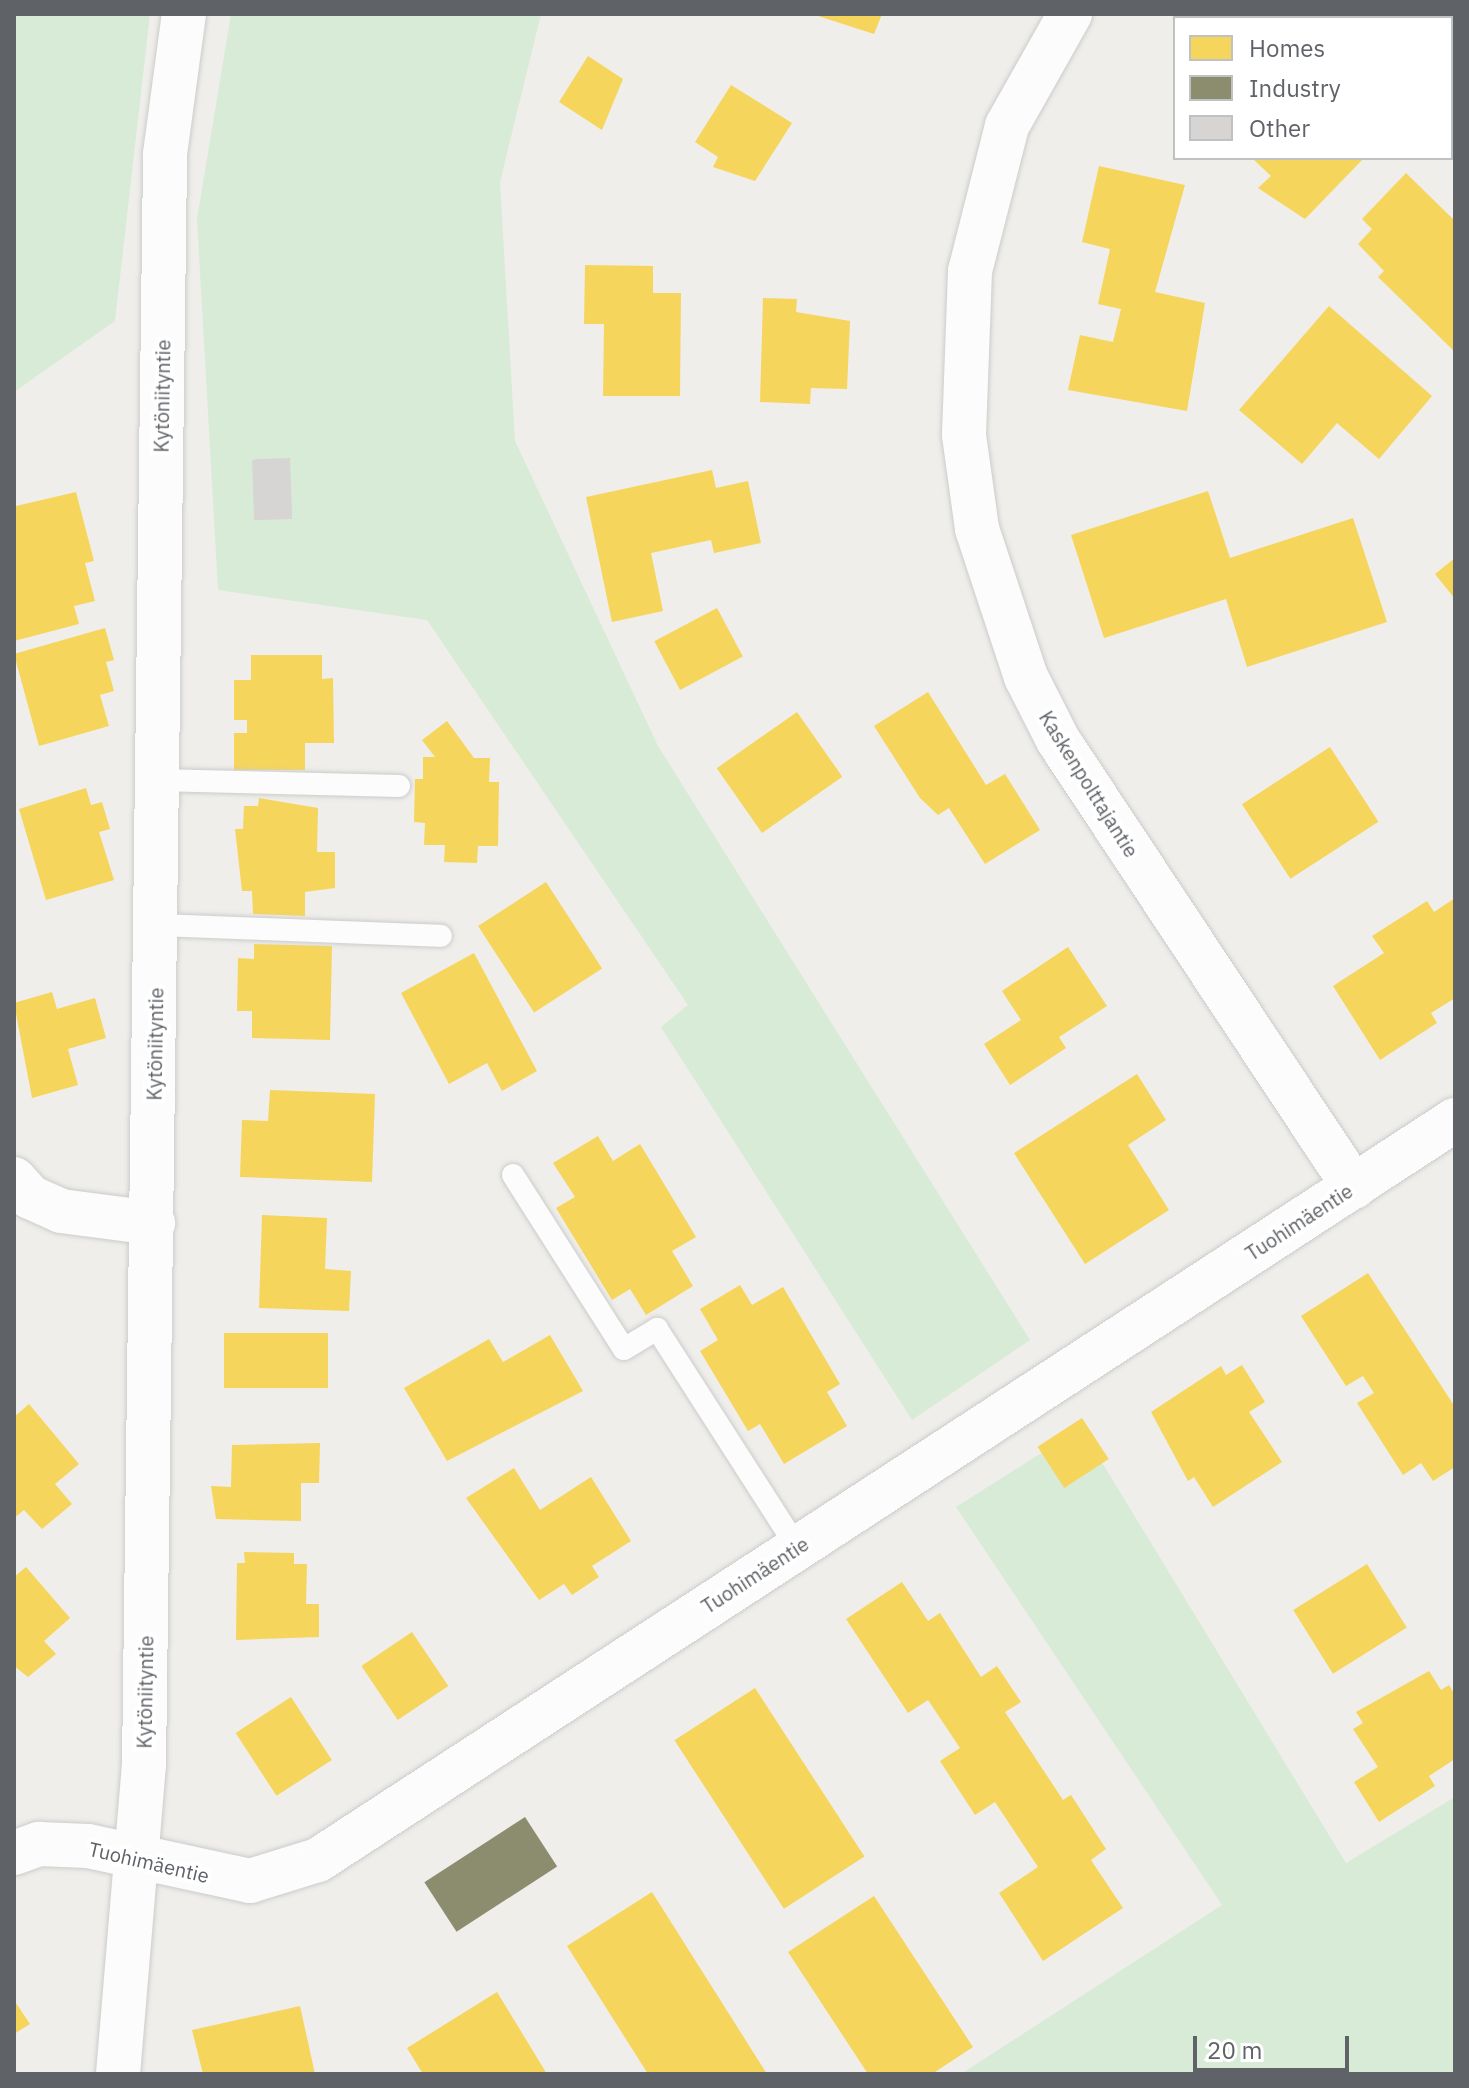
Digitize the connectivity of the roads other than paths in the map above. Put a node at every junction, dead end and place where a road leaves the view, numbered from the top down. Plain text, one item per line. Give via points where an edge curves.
1 (184, 14) edge
2 (1070, 14) edge
3 (158, 780) junction
4 (399, 786) dead end
5 (157, 925) junction
6 (441, 936) dead end
7 (1455, 1120) edge
8 (513, 1175) dead end
9 (14, 1179) edge
10 (1354, 1187) junction
11 (153, 1223) junction
12 (797, 1547) junction
13 (14, 1853) edge
14 (137, 1859) junction
15 (118, 2074) edge

1 - 3 street, Kytöniityntie via 165,154
2 - 10 street, Kaskenpolttajantie via 1007,126 970,271 964,405 977,529 1026,677 1058,740
3 - 4 lane
3 - 5 street, Kytöniityntie
5 - 6 lane
5 - 11 street, Kytöniityntie
7 - 10 street, Tuohimäentie
8 - 12 lane via 624,1349 657,1329
9 - 11 street via 30,1197 61,1211
10 - 12 street, Tuohimäentie
11 - 14 street, Kytöniityntie
12 - 14 street, Tuohimäentie via 318,1860 250,1881
13 - 14 street, Tuohimäentie via 39,1844 88,1846
14 - 15 street, Kytöniityntie

